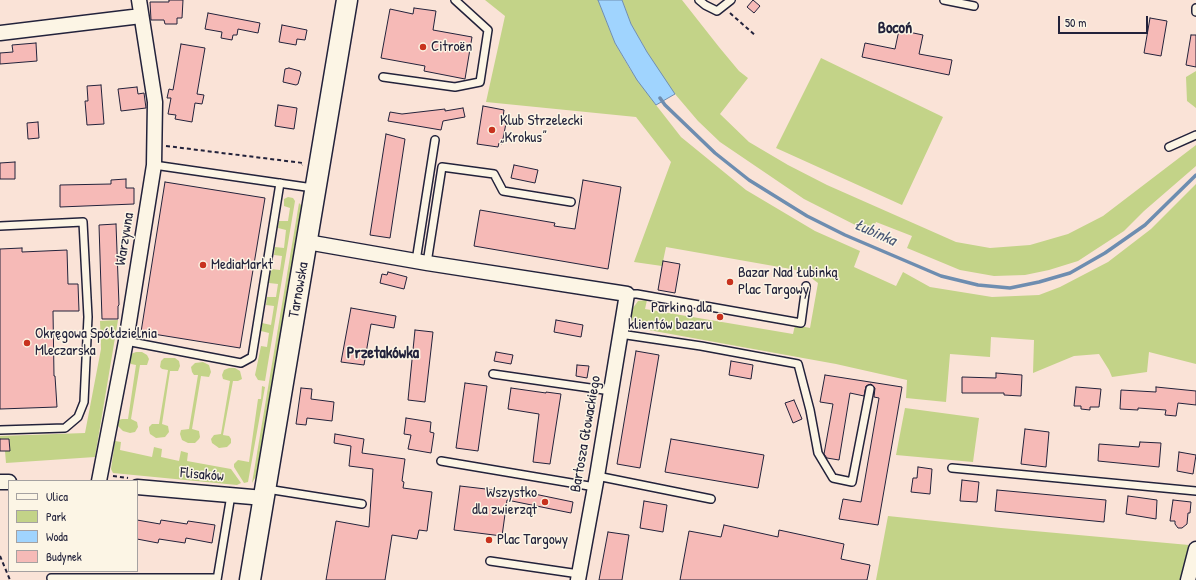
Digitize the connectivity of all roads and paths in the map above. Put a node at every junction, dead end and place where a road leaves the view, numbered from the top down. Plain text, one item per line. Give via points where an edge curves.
1 (139, 0) edge
2 (347, 0) edge
3 (455, 0) edge
4 (699, 0) edge
5 (730, 0) edge
6 (944, 0) edge
7 (974, 6) dead end
8 (724, 7) junction
9 (1196, 8) edge
10 (1196, 12) edge
11 (141, 16) junction
12 (0, 32) edge
13 (756, 36) dead end
14 (383, 77) dead end
15 (1196, 135) edge
16 (435, 140) dead end
17 (154, 144) junction
18 (1169, 147) dead end
19 (302, 163) dead end
20 (154, 165) junction
21 (280, 183) junction
22 (316, 189) junction
23 (571, 202) dead end
24 (0, 226) edge
25 (307, 242) junction
26 (421, 262) junction
27 (806, 286) dead end
28 (627, 294) junction
29 (620, 334) junction
30 (126, 341) junction
31 (493, 374) dead end
32 (870, 388) dead end
33 (611, 391) junction
34 (0, 430) edge
35 (441, 461) dead end
36 (952, 468) dead end
37 (98, 480) edge
38 (596, 481) junction
39 (138, 487) edge
40 (1196, 491) edge
41 (264, 493) junction
42 (231, 495) junction
43 (711, 498) dead end
44 (362, 504) dead end
45 (1196, 549) edge
46 (0, 556) edge
47 (490, 561) dead end
48 (578, 577) edge
49 (51, 578) dead end
50 (217, 579) edge
51 (10, 580) edge
52 (250, 580) edge
53 (1188, 580) edge

1 - 11 street, Warzywna
2 - 22 main road, Tarnowska
3 - 14 lane via 488,30 480,82 455,87
4 - 8 lane via 717,11
5 - 8 lane
6 - 7 lane
8 - 13 path
9 - 10 lane
11 - 12 street
11 - 17 street, Warzywna via 155,102
15 - 18 lane
16 - 26 lane
17 - 19 path
17 - 20 street, Warzywna
20 - 21 lane
20 - 30 street, Warzywna
21 - 22 lane
21 - 30 lane via 252,357 241,363
22 - 25 main road, Tarnowska
23 - 26 lane via 503,191 494,174 442,167
24 - 34 lane via 83,222 88,317 84,402 78,417 65,428
25 - 26 street
25 - 41 main road, Tarnowska
26 - 28 street
27 - 28 lane via 801,323
28 - 29 street, Bartosza Głowackiego
29 - 32 lane via 798,364 818,453 833,478 852,482
29 - 33 street, Bartosza Głowackiego
30 - 37 street, Warzywna
31 - 33 lane
33 - 38 street, Bartosza Głowackiego
35 - 38 lane
36 - 40 lane
38 - 43 lane
38 - 48 street, Bartosza Głowackiego
39 - 42 street, Flisaków
41 - 42 street, Flisaków
41 - 44 lane
41 - 52 main road, Tarnowska
42 - 50 lane
45 - 53 street
46 - 51 path
47 - 48 lane
49 - 50 lane

